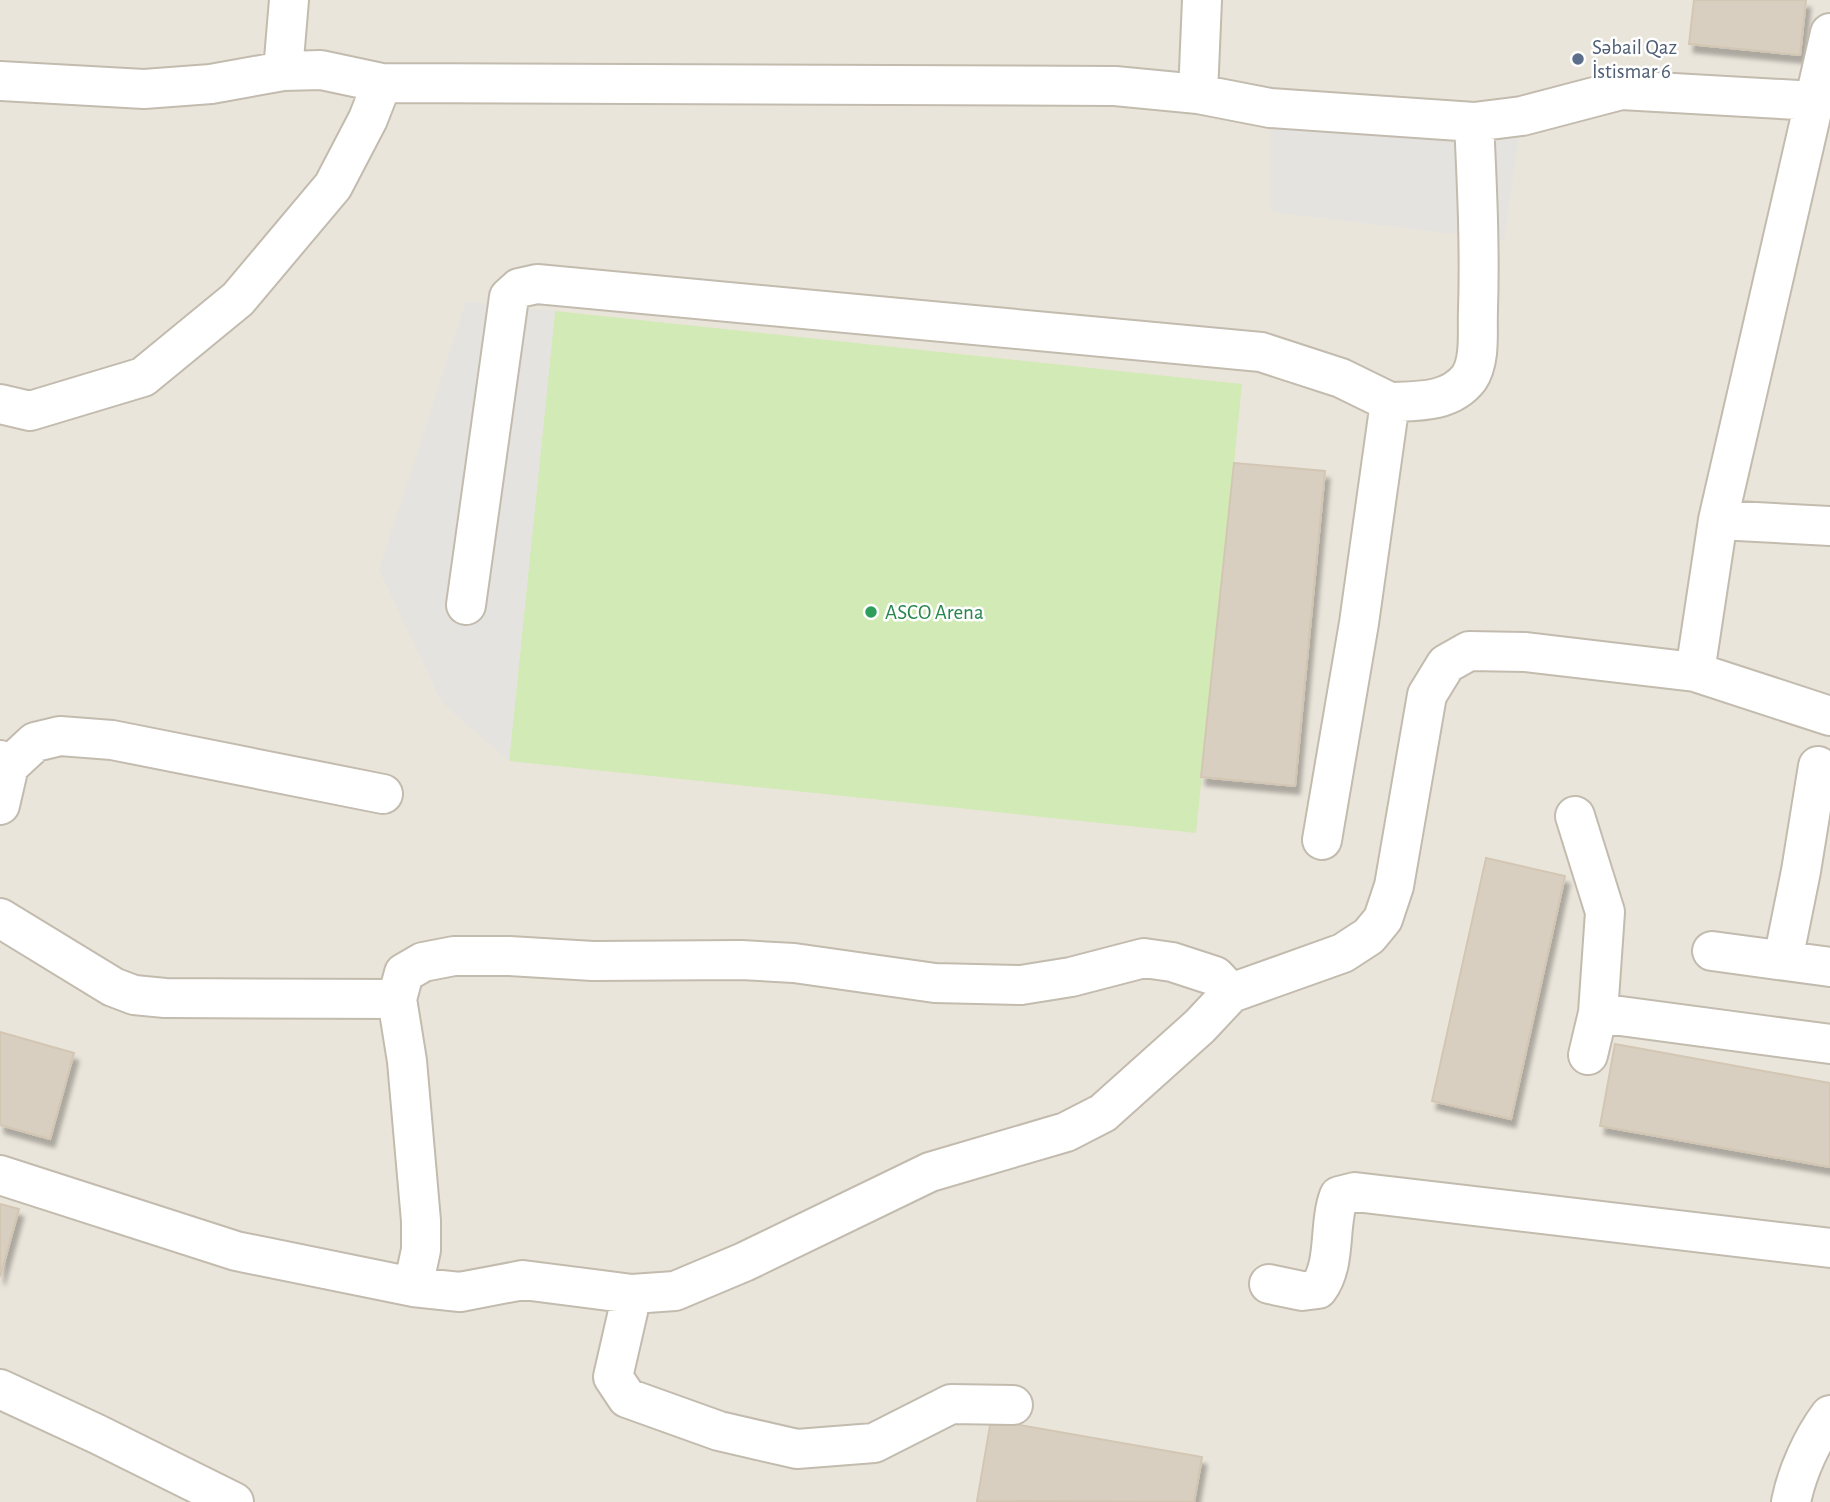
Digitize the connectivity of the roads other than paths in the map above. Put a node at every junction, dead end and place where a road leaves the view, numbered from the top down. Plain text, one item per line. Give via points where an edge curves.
1 (289, 0) edge
2 (1202, 0) edge
3 (1830, 33) edge
4 (283, 71) junction
5 (0, 81) edge
6 (382, 83) junction
7 (1198, 94) junction
8 (1815, 101) junction
9 (1474, 121) junction
10 (1390, 402) junction
11 (0, 404) edge
12 (1718, 520) junction
13 (1830, 526) edge
14 (466, 605) dead end
15 (1695, 672) junction
16 (1830, 716) edge
17 (5, 763) edge
18 (1818, 766) dead end
19 (383, 794) dead end
20 (0, 805) edge
21 (1575, 816) dead end
22 (1322, 840) dead end
23 (1816, 873) edge
24 (0, 918) edge
25 (1712, 951) dead end
26 (1783, 960) junction
27 (1830, 967) edge
28 (1231, 993) junction
29 (397, 999) junction
30 (1598, 1013) junction
31 (1830, 1044) edge
32 (1588, 1055) dead end
33 (0, 1175) edge
34 (1830, 1248) edge
35 (1269, 1284) dead end
36 (413, 1287) junction
37 (632, 1294) junction
38 (0, 1389) edge
39 (1013, 1405) dead end
40 (1830, 1415) edge
41 (234, 1502) edge
42 (1791, 1502) edge

1 - 4 street
2 - 7 street
3 - 8 street
4 - 5 street via 211,85 144,89
4 - 6 street via 321,70
6 - 7 street via 1115,86
6 - 11 street via 333,186 238,299 143,377 30,411
7 - 9 street via 1270,108
8 - 9 street via 1621,90 1522,116
8 - 12 street
9 - 10 street via 1480,237 1477,356 1470,377 1455,392 1432,400
10 - 14 street via 1341,379 1261,352 537,285 519,288 509,297
10 - 22 street
12 - 13 street
12 - 15 street
15 - 16 street
15 - 28 street via 1469,651 1446,664 1427,695 1394,886 1383,919 1369,936 1343,953
17 - 19 street via 34,742 60,736 112,740
17 - 20 street
18 - 23 street
21 - 30 street via 1605,912
23 - 26 street
24 - 29 street via 113,987 134,995
25 - 26 street
26 - 27 street
28 - 29 street via 1215,976 1144,958 1021,985 935,983 794,962 454,956 423,962 404,973
28 - 37 street via 1103,1113 1066,1132 930,1172 675,1291
29 - 36 street via 421,1222
30 - 31 street
30 - 32 street
33 - 36 street via 236,1251
34 - 35 street via 1355,1192 1339,1196 1326,1279 1318,1289 1303,1291
36 - 37 street via 460,1292 523,1280
37 - 39 street via 613,1377 627,1398 719,1431 797,1449 874,1443 951,1405
38 - 41 street
40 - 42 street via 1820,1427

